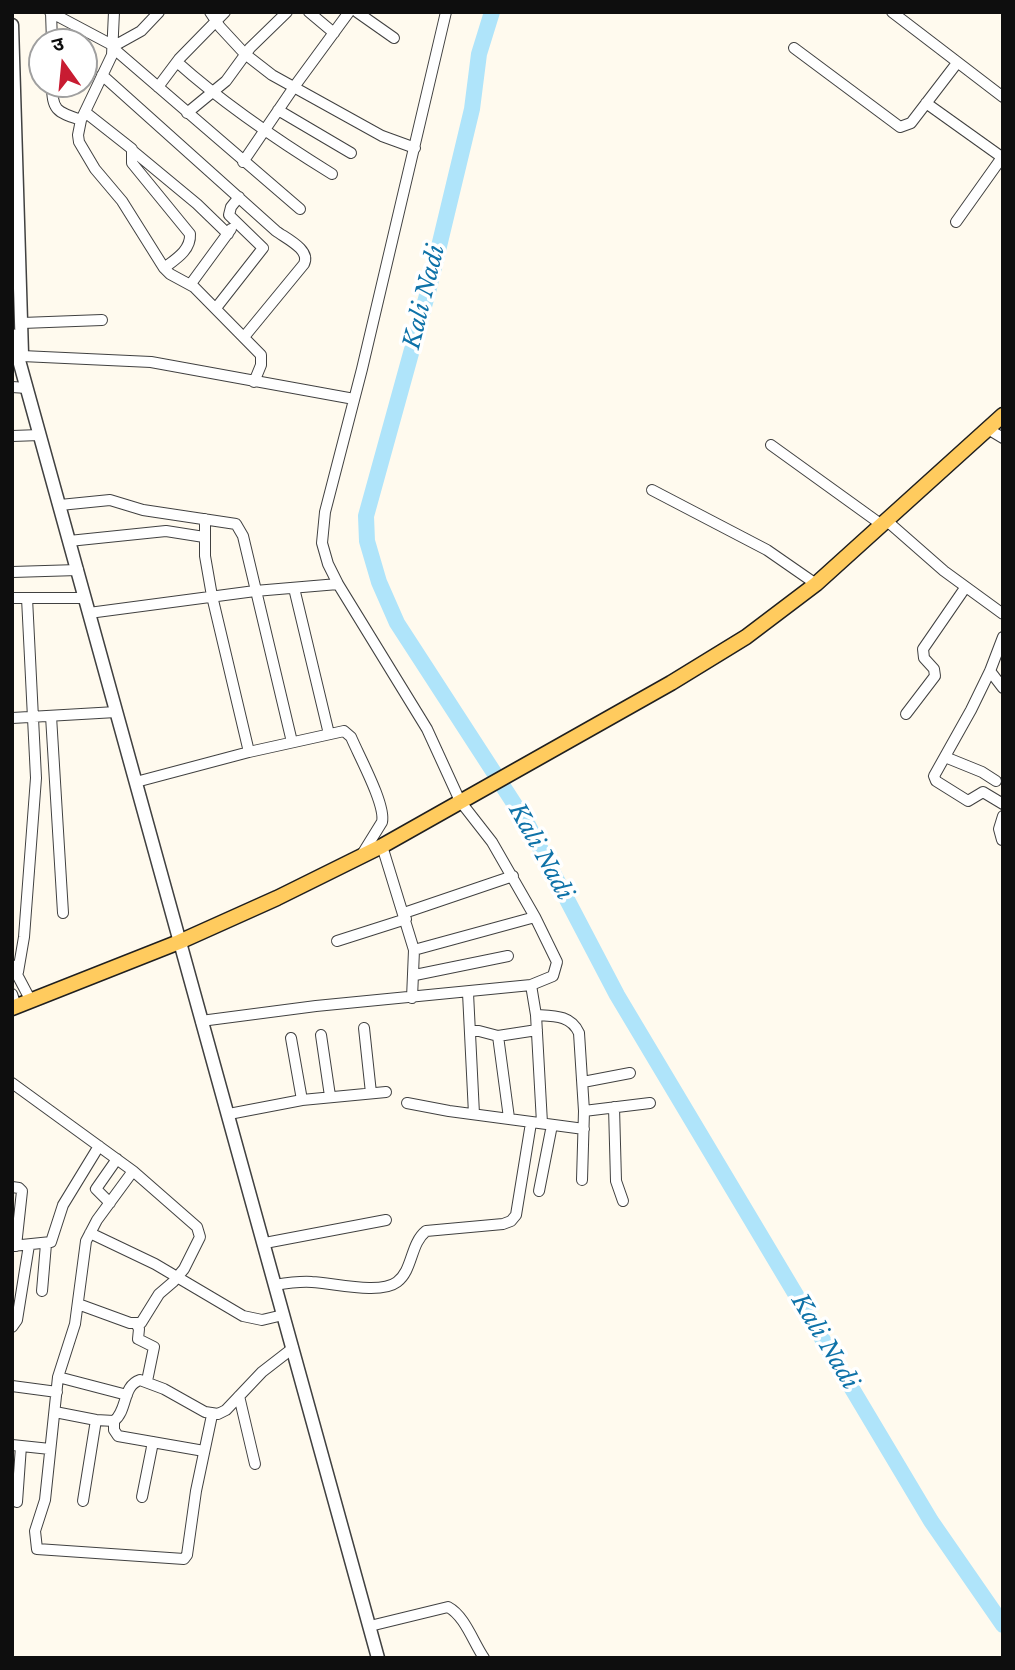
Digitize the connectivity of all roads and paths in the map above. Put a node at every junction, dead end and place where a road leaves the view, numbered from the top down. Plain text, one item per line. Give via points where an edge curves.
1 (50, 12) edge
2 (114, 12) edge
3 (159, 12) edge
4 (225, 12) edge
5 (286, 12) edge
6 (309, 12) edge
7 (446, 12) edge
8 (892, 12) edge
9 (357, 13) edge
10 (213, 17) edge
11 (12, 25) edge
12 (334, 33) junction
13 (394, 38) dead end
14 (113, 47) junction
15 (794, 48) dead end
16 (245, 54) junction
17 (177, 62) junction
18 (957, 63) junction
19 (102, 75) junction
20 (158, 87) junction
21 (294, 87) junction
22 (212, 93) junction
23 (1003, 97) edge
24 (54, 98) edge
25 (926, 103) junction
26 (278, 110) junction
27 (187, 113) junction
28 (83, 116) junction
29 (263, 131) junction
30 (415, 148) junction
31 (133, 151) junction
32 (351, 153) dead end
33 (1002, 157) edge
34 (243, 162) junction
35 (332, 174) dead end
36 (239, 197) junction
37 (300, 209) dead end
38 (237, 222) junction
39 (956, 222) dead end
40 (228, 234) junction
41 (164, 268) junction
42 (190, 285) junction
43 (216, 308) junction
44 (102, 320) dead end
45 (22, 323) junction
46 (12, 335) edge
47 (244, 337) junction
48 (22, 363) junction
49 (254, 382) junction
50 (12, 387) edge
51 (27, 388) junction
52 (354, 399) junction
53 (1003, 415) edge
54 (988, 429) junction
55 (40, 435) junction
56 (12, 436) edge
57 (1003, 438) edge
58 (771, 446) dead end
59 (652, 490) dead end
60 (60, 505) junction
61 (205, 519) junction
62 (884, 523) junction
63 (204, 537) junction
64 (69, 541) junction
65 (78, 570) junction
66 (12, 572) edge
67 (338, 584) junction
68 (816, 584) junction
69 (293, 588) junction
70 (965, 588) junction
71 (256, 591) junction
72 (212, 596) junction
73 (12, 598) edge
74 (27, 598) junction
75 (85, 598) junction
76 (89, 612) junction
77 (1003, 614) edge
78 (1003, 637) edge
79 (990, 671) junction
80 (1003, 688) edge
81 (116, 712) junction
82 (906, 714) dead end
83 (51, 716) junction
84 (33, 717) junction
85 (12, 718) edge
86 (329, 734) junction
87 (292, 742) junction
88 (249, 752) junction
89 (945, 757) junction
90 (136, 782) junction
91 (999, 782) edge
92 (980, 792) junction
93 (465, 798) junction
94 (1003, 804) edge
95 (1003, 816) edge
96 (1002, 840) edge
97 (382, 846) junction
98 (361, 857) junction
99 (513, 876) junction
100 (63, 913) dead end
101 (405, 916) junction
102 (535, 917) junction
103 (337, 941) dead end
104 (179, 942) junction
105 (414, 950) junction
106 (508, 956) dead end
107 (15, 969) edge
108 (415, 975) junction
109 (531, 985) junction
110 (468, 993) junction
111 (412, 998) junction
112 (30, 1000) junction
113 (13, 1003) edge
114 (535, 1006) junction
115 (201, 1021) junction
116 (364, 1028) dead end
117 (537, 1030) junction
118 (470, 1031) junction
119 (321, 1035) dead end
120 (498, 1036) junction
121 (291, 1038) dead end
122 (630, 1073) dead end
123 (583, 1082) junction
124 (12, 1083) edge
125 (386, 1092) dead end
126 (371, 1093) junction
127 (330, 1096) junction
128 (302, 1100) junction
129 (407, 1103) dead end
130 (650, 1103) dead end
131 (614, 1107) junction
132 (584, 1111) junction
133 (229, 1114) junction
134 (474, 1114) junction
135 (509, 1118) junction
136 (531, 1123) junction
137 (547, 1124) junction
138 (583, 1129) junction
139 (99, 1146) junction
140 (117, 1159) junction
141 (133, 1171) junction
142 (582, 1180) dead end
143 (12, 1187) edge
144 (539, 1191) dead end
145 (623, 1201) dead end
146 (16, 1203) edge
147 (110, 1203) junction
148 (386, 1220) dead end
149 (90, 1233) junction
150 (265, 1242) junction
151 (46, 1244) junction
152 (29, 1245) junction
153 (14, 1246) edge
154 (178, 1277) junction
155 (275, 1285) junction
156 (42, 1291) dead end
157 (78, 1304) junction
158 (283, 1315) junction
159 (137, 1325) junction
160 (12, 1327) edge
161 (293, 1349) junction
162 (58, 1377) junction
163 (147, 1381) junction
164 (12, 1385) edge
165 (57, 1392) junction
166 (127, 1395) junction
167 (239, 1396) junction
168 (55, 1412) junction
169 (212, 1415) junction
170 (96, 1420) junction
171 (114, 1421) junction
172 (153, 1442) junction
173 (17, 1445) edge
174 (50, 1449) junction
175 (204, 1451) junction
176 (255, 1464) dead end
177 (142, 1497) dead end
178 (16, 1502) dead end
179 (83, 1502) dead end
180 (370, 1626) junction
181 (378, 1658) edge
182 (484, 1658) edge

1 - 14 street
2 - 14 street
3 - 14 street via 141,31
4 - 10 street
5 - 16 street
6 - 12 street
7 - 30 street
8 - 18 street
9 - 12 street
9 - 13 street
10 - 16 street
10 - 17 street
11 - 45 street
12 - 21 street
14 - 19 street
14 - 20 street
15 - 25 street via 900,127 911,123
16 - 21 street
16 - 22 street
17 - 20 street
17 - 22 street
18 - 23 street
18 - 25 street
19 - 28 street
19 - 36 street
20 - 27 street
21 - 26 street
21 - 30 street via 382,136
22 - 27 street
22 - 29 street
24 - 28 street via 60,113
25 - 33 street
26 - 29 street
26 - 32 street
27 - 34 street
28 - 31 street via 115,134
28 - 41 street via 78,135 84,152
29 - 34 street
29 - 35 street
30 - 52 street
31 - 40 street
31 - 41 street via 132,163 190,234 190,243
33 - 39 street
34 - 37 street
36 - 38 street via 229,211
36 - 47 street via 307,257
38 - 40 street
38 - 43 street via 262,246 262,252
40 - 42 street
41 - 42 street
42 - 43 street
43 - 47 street
44 - 45 street
45 - 48 street
46 - 48 street
47 - 49 street via 261,359
48 - 49 street via 151,362
48 - 51 street
49 - 52 street
50 - 51 street
51 - 55 street
52 - 67 street via 321,533
53 - 54 main road
54 - 57 street
54 - 62 main road
55 - 56 street
55 - 60 street
58 - 62 street
59 - 68 street via 777,556
60 - 61 street via 110,500
60 - 64 street
61 - 63 street
61 - 71 street via 230,522 240,529
62 - 68 main road
62 - 70 street
63 - 64 street via 166,531
63 - 72 street
64 - 65 street
65 - 66 street
65 - 75 street
67 - 69 street
67 - 93 street
68 - 93 main road via 746,637 671,683
69 - 71 street
69 - 86 street
70 - 77 street
70 - 82 street via 923,649 935,676
71 - 72 street
71 - 87 street
72 - 76 street
72 - 88 street
73 - 74 street
74 - 75 street
74 - 84 street
75 - 76 street
76 - 81 street
78 - 79 street
79 - 80 street
79 - 89 street
81 - 83 street
81 - 90 street
83 - 84 street
83 - 100 street
84 - 85 street
84 - 107 street via 35,812 24,937
86 - 87 street
86 - 98 street via 348,733 382,809 383,822
87 - 88 street
88 - 90 street
89 - 91 street
89 - 92 street via 934,776 936,781 968,801
90 - 104 street
91 - 92 street
92 - 94 street
93 - 97 main road
93 - 99 street
95 - 96 street
97 - 98 main road
97 - 101 street
98 - 104 main road
99 - 101 street
99 - 102 street
101 - 103 street
101 - 105 street
102 - 105 street
102 - 109 street via 554,953 556,970 554,976
104 - 112 main road
104 - 115 street
105 - 108 street
106 - 108 street
107 - 112 street
108 - 111 street
109 - 110 street
109 - 114 street
110 - 111 street
110 - 118 street
111 - 115 street
112 - 113 main road
114 - 117 street
114 - 123 street via 576,1025
115 - 133 street
116 - 126 street
117 - 120 street
117 - 137 street
118 - 120 street
118 - 134 street
119 - 127 street
120 - 135 street
121 - 128 street
122 - 123 street
123 - 132 street
124 - 139 street
125 - 126 street
126 - 127 street
127 - 128 street
128 - 133 street
129 - 134 street
130 - 131 street
131 - 132 street
131 - 145 street via 616,1181
132 - 138 street
133 - 150 street
134 - 135 street
135 - 136 street
136 - 137 street
136 - 155 street via 511,1221 426,1231 399,1281 388,1286
137 - 138 street
137 - 144 street
138 - 142 street
139 - 140 street
139 - 151 street via 63,1205 54,1238
140 - 141 street
140 - 147 street via 96,1189
141 - 147 street
141 - 154 street via 200,1232
143 - 146 street via 21,1189
146 - 153 street
147 - 149 street
148 - 150 street
149 - 154 street
149 - 157 street via 83,1253
150 - 155 street
151 - 152 street
151 - 156 street
152 - 153 street
152 - 160 street
154 - 158 street via 253,1320
154 - 159 street
155 - 158 street
157 - 159 street
157 - 162 street
158 - 161 street
159 - 163 street via 137,1338 154,1347
161 - 167 street
161 - 180 street
162 - 165 street
162 - 166 street
163 - 166 street via 135,1381
163 - 169 street
164 - 165 street
165 - 168 street
166 - 171 street
167 - 169 street via 226,1410
167 - 176 street
168 - 170 street
168 - 174 street
169 - 175 street
170 - 171 street
170 - 179 street
171 - 172 street via 118,1436
172 - 175 street
172 - 177 street
173 - 174 street
173 - 178 street
174 - 175 street via 45,1500 35,1531 37,1549 180,1560 187,1555
180 - 181 street
180 - 182 street via 448,1607

